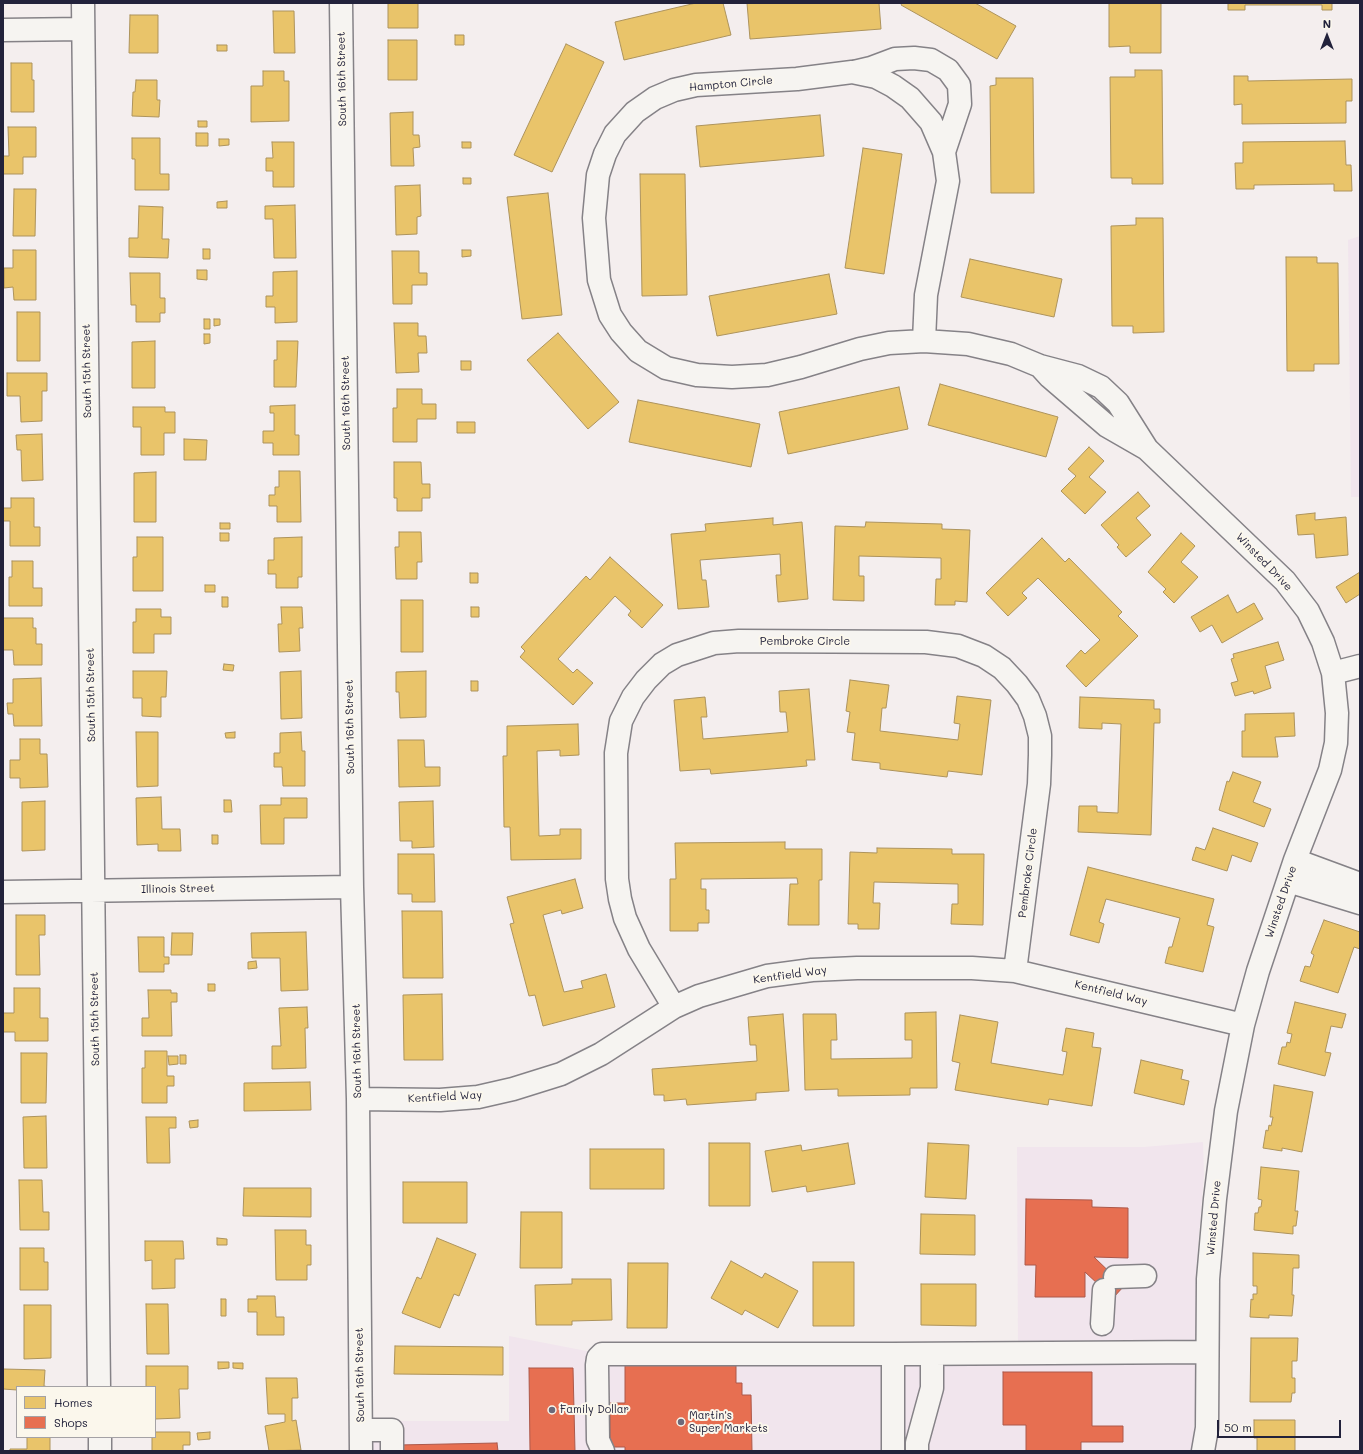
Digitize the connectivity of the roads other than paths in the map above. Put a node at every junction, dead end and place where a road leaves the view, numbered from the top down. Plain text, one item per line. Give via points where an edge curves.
1 (83, 3) edge
2 (341, 3) edge
3 (83, 29) junction
4 (3, 30) edge
5 (852, 72) junction
6 (944, 152) junction
7 (924, 341) junction
8 (1360, 666) edge
9 (1333, 673) junction
10 (1295, 860) junction
11 (1288, 881) junction
12 (1360, 884) edge
13 (352, 886) junction
14 (94, 891) junction
15 (3, 892) edge
16 (1360, 903) edge
17 (1016, 971) junction
18 (674, 1007) junction
19 (1243, 1025) junction
20 (358, 1099) junction
21 (1145, 1276) dead end
22 (1102, 1324) dead end
23 (1207, 1352) junction
24 (893, 1354) junction
25 (932, 1354) junction
26 (99, 1386) edge
27 (1207, 1428) junction
28 (100, 1438) edge
29 (361, 1441) edge
30 (100, 1451) edge
31 (392, 1451) edge
32 (603, 1451) edge
33 (893, 1451) edge
34 (917, 1451) edge
35 (1203, 1451) edge
36 (1212, 1451) edge

1 - 3 street, South 15th Street
2 - 13 street, South 16th Street
3 - 4 street
3 - 14 street, South 15th Street
5 - 6 street, Hampton Circle via 876,78 910,98 930,122
5 - 6 street via 871,68 895,58 931,60 948,70 959,85 960,104
5 - 7 street, Hampton Circle via 797,79 696,85 655,98 635,112 615,134 598,175 594,218 599,280 610,315 638,351 666,368 697,375 732,377 768,374 860,349 889,343
6 - 7 street via 948,181 926,295
7 - 9 street, Winsted Drive via 968,344 1011,354 1040,366 1107,426 1147,449 1285,581 1308,611 1323,642
8 - 9 street
9 - 10 street, Winsted Drive via 1337,713 1336,743 1330,770
10 - 11 street, Winsted Drive
10 - 12 street
11 - 16 street
11 - 19 street, Winsted Drive via 1258,970
13 - 14 street, Illinois Street
13 - 20 street, South 16th Street
14 - 15 street, Illinois Street
14 - 26 street, South 15th Street
17 - 18 street, Kentfield Way via 972,968 812,970 767,976 725,987
17 - 18 street, Pembroke Circle via 1039,784 1040,755 1036,716 1017,684 1002,668 984,656 958,646 926,642 714,643 677,655 662,664 646,680 633,696 621,721 616,753 617,878 620,899 625,918 639,949
17 - 19 street, Kentfield Way
18 - 20 street, Kentfield Way via 601,1054 561,1074 514,1089 440,1100
19 - 23 street, Winsted Drive via 1226,1111 1215,1199 1208,1279
20 - 29 street, South 16th Street
21 - 22 street via 1109,1283
23 - 25 street
23 - 27 street, Winsted Drive
24 - 25 street
24 - 32 street via 602,1354 597,1365 598,1440
24 - 33 street
25 - 34 street via 932,1388 916,1443
27 - 35 street, Winsted Drive
27 - 36 street, Winsted Drive
28 - 30 street
29 - 31 street via 392,1430

